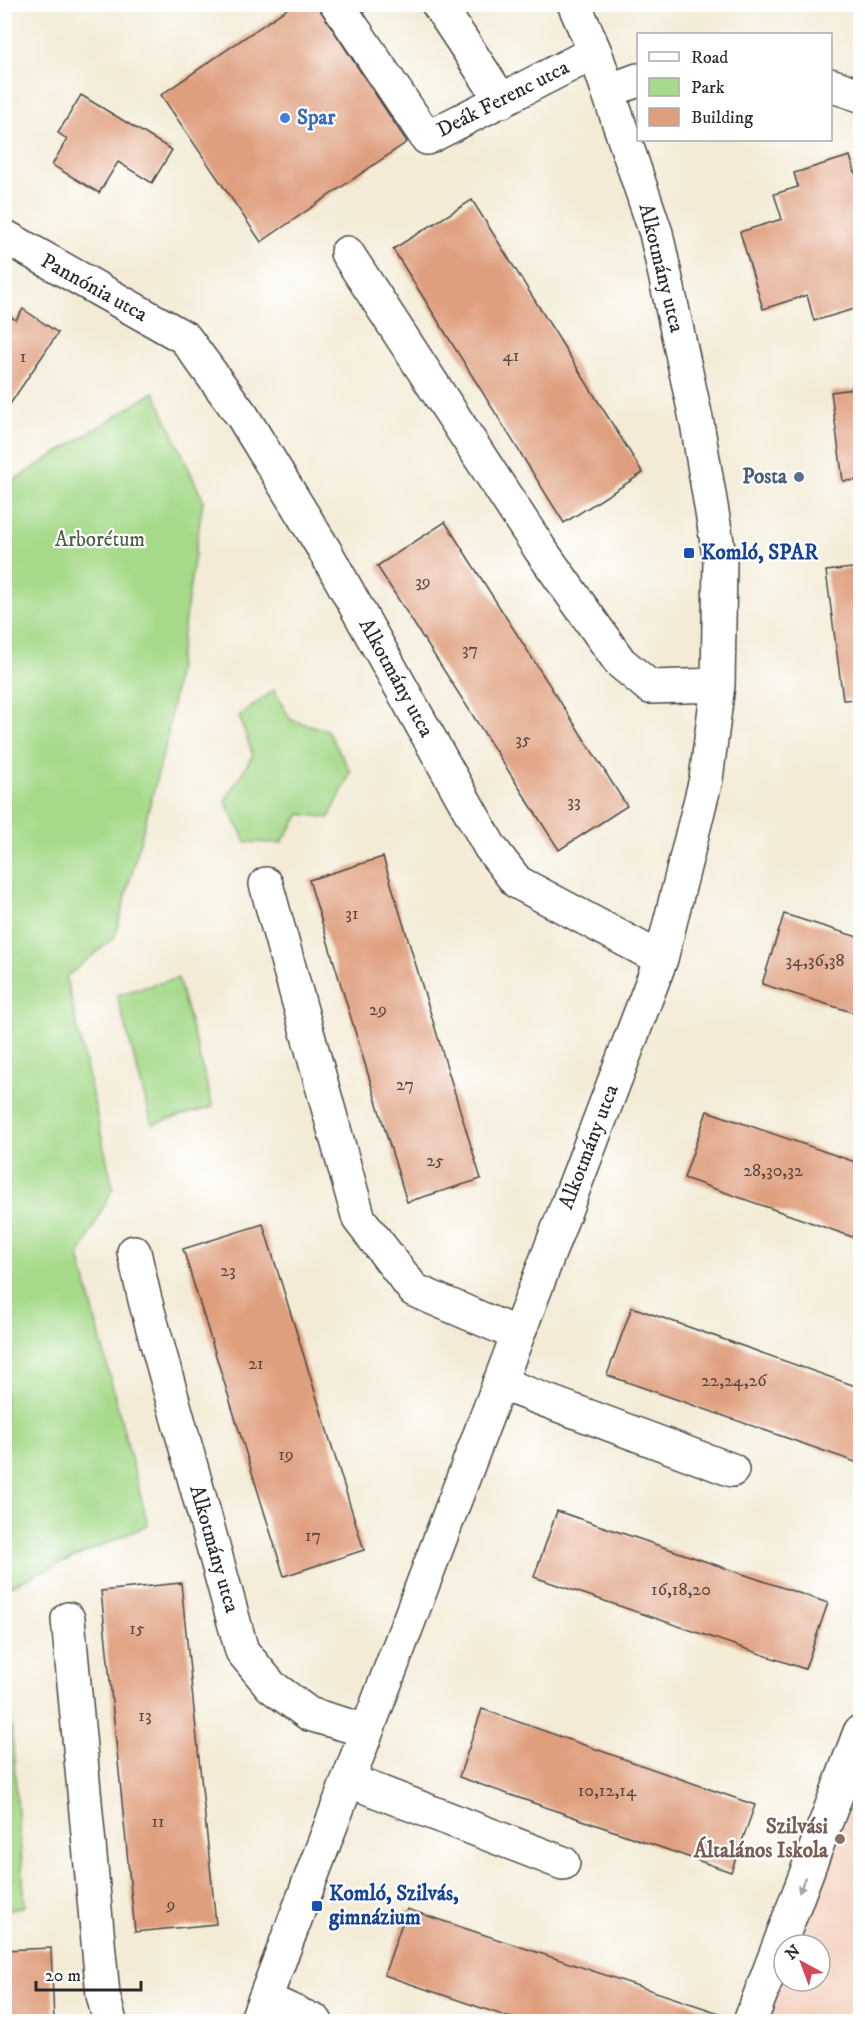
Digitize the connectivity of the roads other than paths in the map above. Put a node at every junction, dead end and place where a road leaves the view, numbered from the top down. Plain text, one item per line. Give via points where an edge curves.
1 (337, 4) edge
2 (438, 4) edge
3 (574, 4) edge
4 (595, 52) junction
5 (637, 81) edge
6 (832, 85) edge
7 (608, 91) junction
8 (861, 95) edge
9 (502, 101) junction
10 (4, 236) edge
11 (347, 254) dead end
12 (185, 338) joint
13 (718, 685) junction
14 (266, 884) dead end
15 (661, 959) junction
16 (134, 1252) dead end
17 (517, 1334) junction
18 (499, 1383) junction
19 (732, 1470) dead end
20 (68, 1619) dead end
21 (367, 1731) junction
22 (861, 1732) edge
23 (348, 1780) junction
24 (563, 1863) dead end
25 (260, 2011) edge
26 (110, 2022) edge
27 (316, 2022) edge
28 (750, 2022) edge

1 - 9 street, Deák Ferenc utca via 427,138
2 - 9 street
3 - 4 street, Alkotmány utca
4 - 7 street, Alkotmány utca
4 - 9 street, Deák Ferenc utca
5 - 7 street
6 - 8 street
7 - 13 street, Alkotmány utca via 656,233 697,423 720,560
10 - 12 street, Pannónia utca
11 - 13 street via 540,549 620,662 650,687
12 - 15 street, Alkotmány utca via 243,417 325,551 490,848 517,882
13 - 15 street, Alkotmány utca via 706,779
14 - 17 street via 359,1219 414,1290
15 - 17 street, Alkotmány utca
16 - 21 street, Alkotmány utca via 242,1651 271,1686 309,1714
17 - 18 street, Alkotmány utca
18 - 19 street
18 - 21 street, Alkotmány utca
20 - 26 street via 104,1995
21 - 23 street, Alkotmány utca
22 -> 28 street
23 - 24 street
23 - 25 street, Alkotmány utca
25 - 27 street

